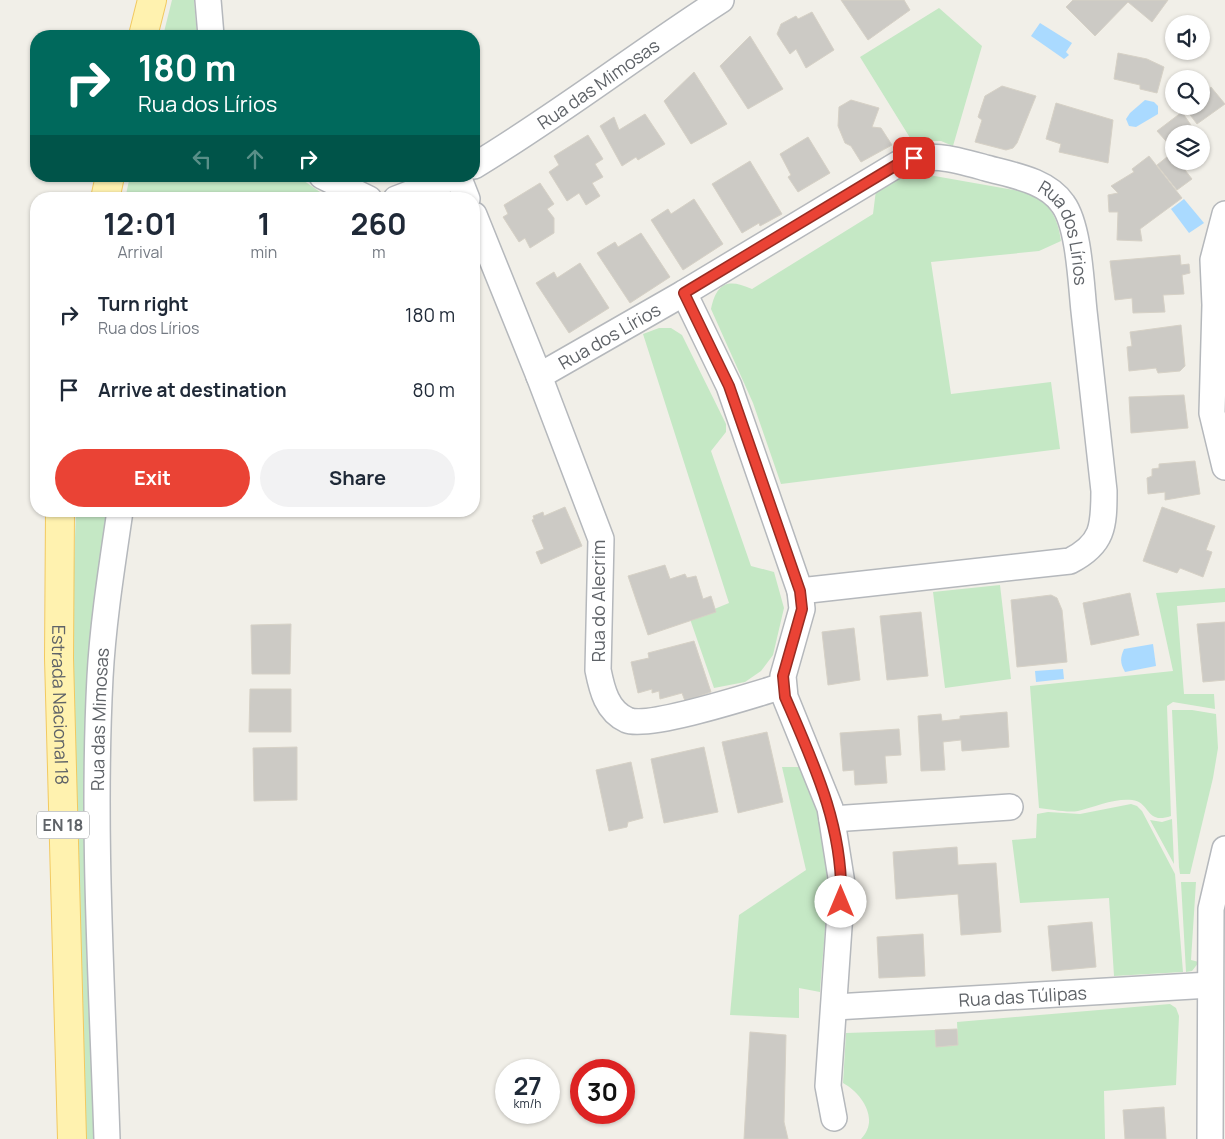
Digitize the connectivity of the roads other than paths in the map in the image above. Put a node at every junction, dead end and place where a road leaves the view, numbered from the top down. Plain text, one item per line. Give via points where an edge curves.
1 (152, 0) edge
2 (208, 0) edge
3 (721, 0) edge
4 (144, 30) edge
5 (210, 30) edge
6 (480, 162) edge
7 (335, 182) edge
8 (441, 182) edge
9 (355, 192) edge
10 (415, 192) edge
11 (1225, 214) edge
12 (480, 230) edge
13 (1220, 289) edge
14 (684, 293) junction
15 (539, 376) junction
16 (1225, 467) edge
17 (60, 517) edge
18 (119, 517) edge
19 (800, 591) junction
20 (783, 686) junction
21 (1010, 807) dead end
22 (832, 819) junction
23 (1225, 849) edge
24 (1210, 985) junction
25 (835, 1007) junction
26 (834, 1118) dead end
27 (72, 1139) edge
28 (107, 1139) edge
29 (1210, 1139) edge

1 - 4 main road
2 - 5 street
3 - 6 street, Rua das Mimosas via 529,133
7 - 9 street
8 - 10 street
11 - 13 street via 1213,260
12 - 15 street, Rua do Alecrim
13 - 16 street via 1212,413
14 - 15 street, Rua dos Lírios
14 - 19 street via 729,386
14 - 19 street, Rua dos Lírios via 898,164 914,158 948,158 1025,179 1050,191 1063,204 1072,222 1104,491 1104,518 1098,539 1086,553 1070,561
15 - 20 street, Rua do Alecrim via 601,539 598,670 602,690 611,709 628,721 658,720
17 - 27 main road, Estrada Nacional 18 / EN 18 via 59,658
18 - 28 street, Rua das Mimosas via 100,676 97,871
19 - 20 street via 802,609
20 - 22 street via 821,781
21 - 22 street
22 - 25 street via 842,884
23 - 24 street via 1211,909
24 - 25 street, Rua das Túlipas
24 - 29 street
25 - 26 street via 828,1086

